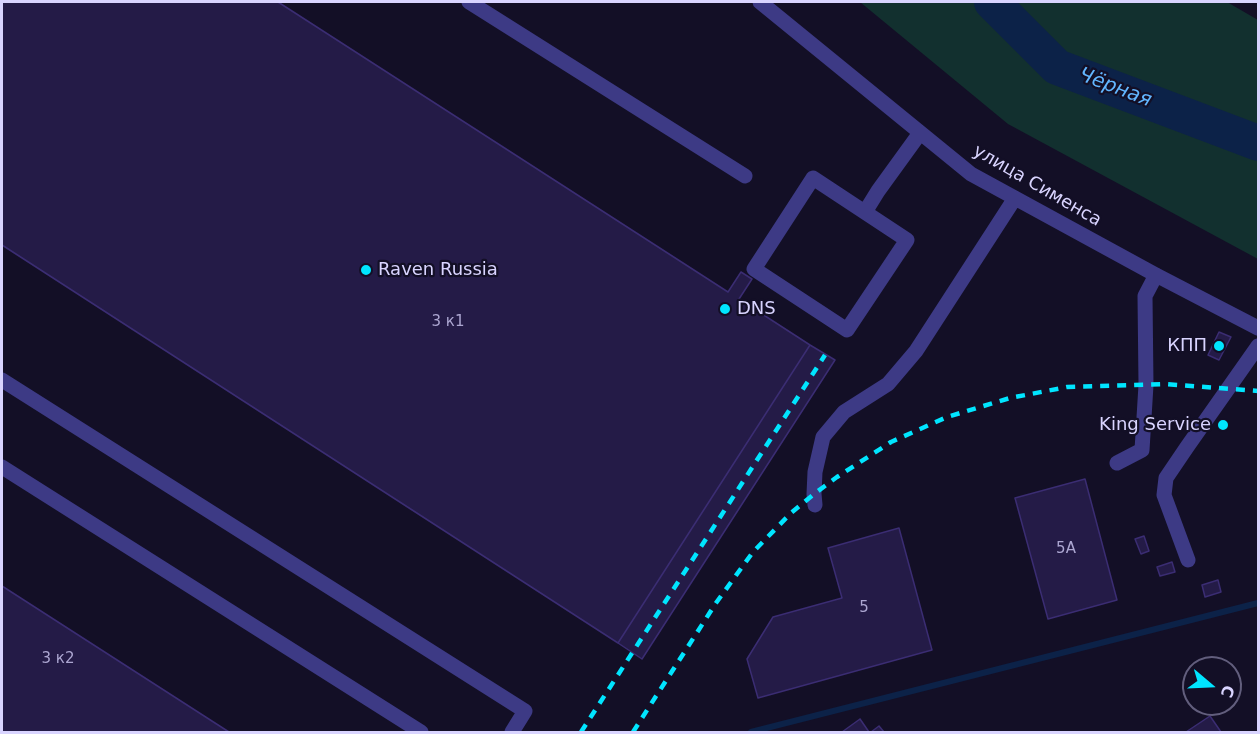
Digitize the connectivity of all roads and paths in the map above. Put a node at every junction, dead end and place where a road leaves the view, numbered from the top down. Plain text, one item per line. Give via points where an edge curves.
1 (469, 2) edge
2 (759, 2) edge
3 (920, 133) junction
4 (745, 176) dead end
5 (1015, 198) junction
6 (865, 212) junction
7 (1156, 275) junction
8 (1258, 328) edge
9 (1258, 346) edge
10 (2, 380) edge
11 (1117, 464) dead end
12 (2, 467) edge
13 (815, 505) dead end
14 (1188, 560) dead end
15 (422, 732) edge
16 (512, 732) edge

1 - 4 street
2 - 3 street, улица Сименса
3 - 5 street, улица Сименса via 971,174
3 - 6 street
5 - 7 street, улица Сименса
5 - 13 street via 916,351 888,384 844,412 823,437 815,472
6 - 6 street via 813,178 754,269 847,330 907,240
7 - 8 street, улица Сименса
7 - 11 street via 1145,296 1142,450
9 - 14 street via 1166,478 1164,495
10 - 16 street via 525,711
12 - 15 street

